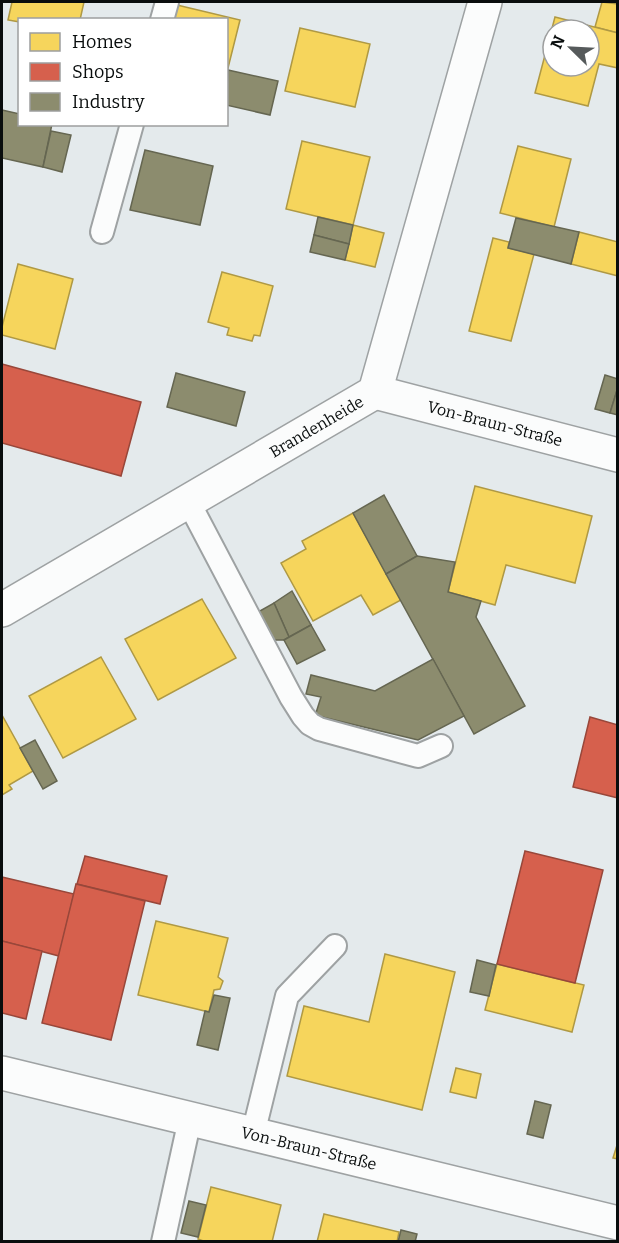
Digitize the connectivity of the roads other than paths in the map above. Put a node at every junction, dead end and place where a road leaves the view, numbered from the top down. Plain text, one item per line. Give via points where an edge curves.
1 (167, 2) edge
2 (485, 2) edge
3 (163, 18) edge
4 (131, 126) edge
5 (102, 232) dead end
6 (375, 392) junction
7 (618, 455) edge
8 (188, 501) junction
9 (2, 610) edge
10 (441, 746) dead end
11 (335, 946) dead end
12 (2, 1073) edge
13 (190, 1119) junction
14 (252, 1134) junction
15 (618, 1223) edge
16 (164, 1242) edge

1 - 3 lane
2 - 6 street, Brandenheide
4 - 5 lane
6 - 7 street, Von-Braun-Straße
6 - 8 street, Brandenheide
8 - 9 street, Brandenheide
8 - 10 lane via 291,697 310,724 418,756
11 - 14 lane via 287,996
12 - 13 street, Von-Braun-Straße
13 - 14 street, Von-Braun-Straße
13 - 16 lane
14 - 15 street, Von-Braun-Straße

